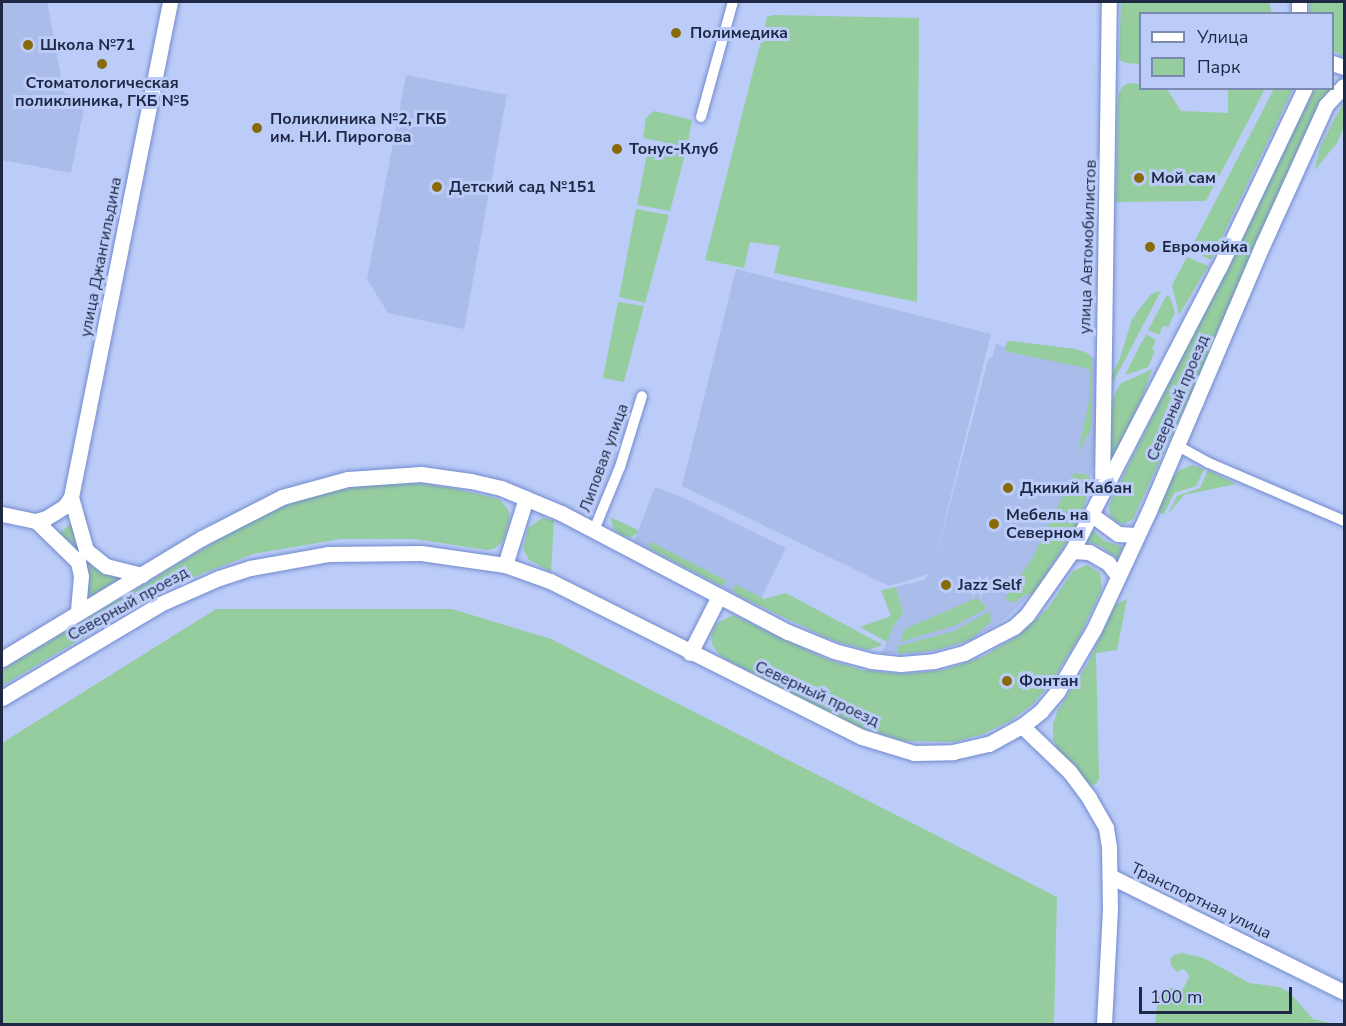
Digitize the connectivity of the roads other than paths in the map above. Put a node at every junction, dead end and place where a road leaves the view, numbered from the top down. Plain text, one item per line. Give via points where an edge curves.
1 (170, 2) edge
2 (733, 2) edge
3 (1109, 2) edge
4 (1344, 86) edge
5 (1304, 90) edge
6 (701, 117) dead end
7 (642, 396) dead end
8 (1178, 446) junction
9 (1102, 493) junction
10 (71, 497) junction
11 (526, 498) junction
12 (2, 514) edge
13 (1092, 515) junction
14 (36, 520) junction
15 (1344, 521) edge
16 (594, 530) junction
17 (1137, 535) junction
18 (1072, 551) junction
19 (505, 565) junction
20 (142, 575) junction
21 (1118, 576) junction
22 (719, 596) junction
23 (78, 613) junction
24 (690, 653) junction
25 (2, 659) edge
26 (2, 698) edge
27 (1022, 726) junction
28 (1110, 876) junction
29 (1344, 992) edge
30 (1104, 1024) edge

1 - 10 main road, улица Джангильдина
2 - 6 street
3 - 9 main road, улица Автомобилистов
4 - 8 main road, Северный проезд via 1326,105
5 - 9 main road, Северный проезд via 1219,268
7 - 16 street, Липовая улица via 620,467
8 - 15 street
8 - 17 main road, Северный проезд
9 - 13 main road, Северный проезд
10 - 14 main road via 56,513
10 - 20 main road via 86,550 106,567
11 - 16 main road, Северный проезд
11 - 19 main road
11 - 20 main road, Северный проезд via 471,480 421,474 348,479 282,497
12 - 14 main road
13 - 17 main road via 1118,534
13 - 18 main road, Северный проезд
14 - 23 main road via 78,562
16 - 22 main road, Северный проезд
17 - 21 main road, Северный проезд
18 - 21 main road via 1089,552 1108,563
18 - 22 main road, Северный проезд via 1041,598 1014,627 964,653 915,664 885,664 834,651
19 - 24 main road, Северный проезд via 583,596
19 - 26 main road, Северный проезд via 421,553 371,552 328,554 250,568 189,589
20 - 23 main road, Северный проезд
21 - 27 main road, Северный проезд via 1068,673 1041,711
22 - 24 main road
23 - 25 main road, Северный проезд
24 - 27 main road, Северный проезд via 862,737 914,753 953,752 989,744
27 - 28 main road via 1069,771 1100,815 1106,828
28 - 29 main road, Транспортная улица
28 - 30 main road, Транспортная улица

